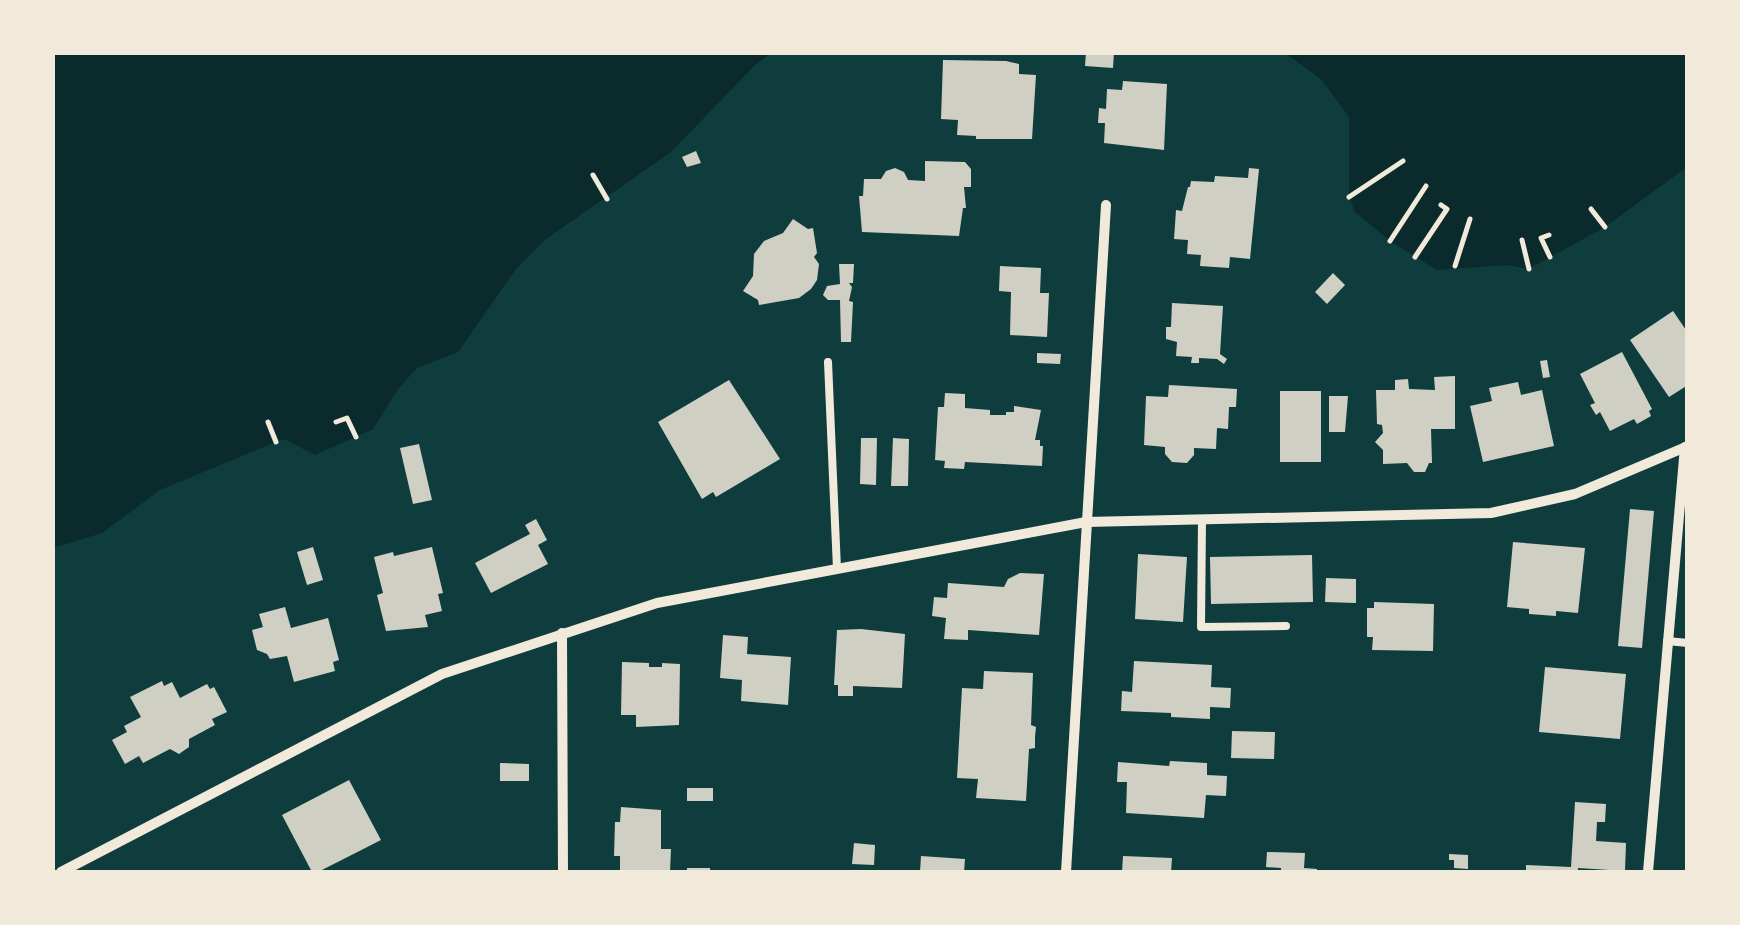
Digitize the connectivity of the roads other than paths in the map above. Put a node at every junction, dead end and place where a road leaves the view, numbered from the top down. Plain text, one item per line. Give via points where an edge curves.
1 (1106, 205) dead end
2 (828, 362) dead end
3 (1686, 447) edge
4 (1202, 520) junction
5 (1086, 522) junction
6 (837, 569) junction
7 (1286, 626) dead end
8 (562, 632) junction
9 (1668, 641) junction
10 (1688, 643) edge
11 (61, 872) edge
12 (562, 872) edge
13 (1066, 872) edge
14 (1648, 872) edge

1 - 5 street
2 - 6 lane
3 - 4 street via 1574,494 1490,513
3 - 9 street
4 - 5 street
4 - 7 lane via 1200,626
5 - 6 street
5 - 13 street
6 - 8 street via 657,603
8 - 11 street via 442,674
8 - 12 street
9 - 10 lane
9 - 14 street

